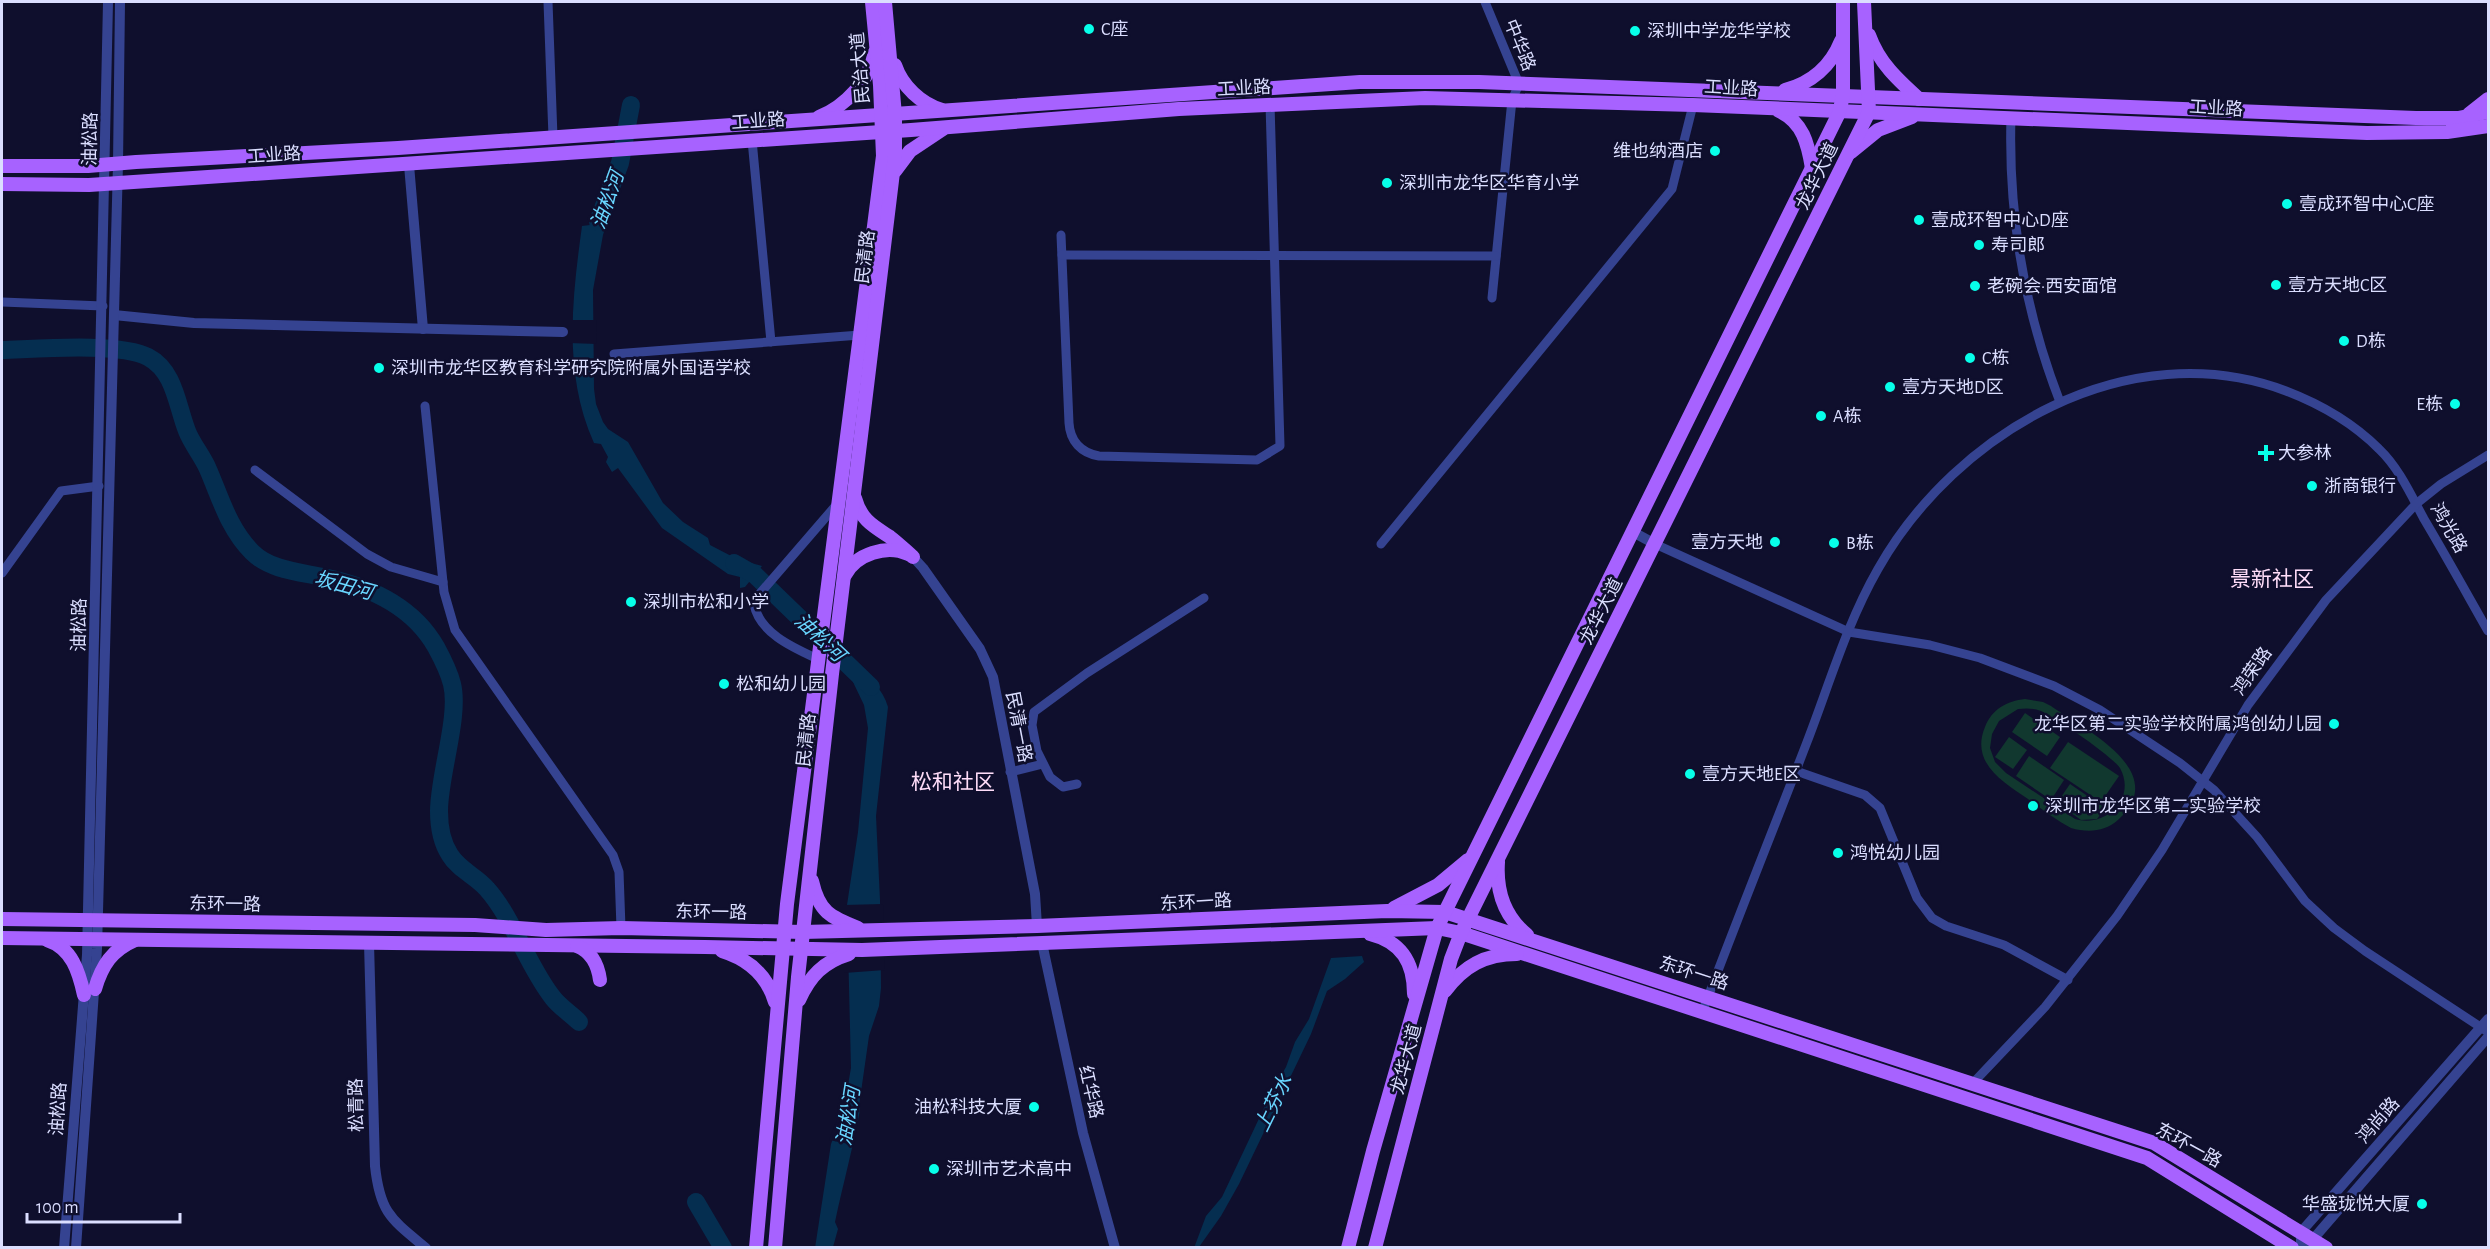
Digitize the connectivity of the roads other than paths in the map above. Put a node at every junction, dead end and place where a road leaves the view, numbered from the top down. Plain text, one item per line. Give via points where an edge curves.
1 (108, 2) edge
2 (120, 2) edge
3 (548, 2) edge
4 (872, 2) edge
5 (885, 2) edge
6 (1485, 2) edge
7 (1843, 2) edge
8 (1864, 2) edge
9 (1865, 21) junction
10 (1843, 37) junction
11 (883, 49) junction
12 (1519, 84) junction
13 (1775, 93) junction
14 (1843, 96) junction
15 (1868, 96) junction
16 (1919, 99) junction
17 (2488, 99) edge
18 (1512, 100) junction
19 (1270, 105) junction
20 (1693, 105) junction
21 (1774, 109) junction
22 (947, 111) junction
23 (1869, 112) junction
24 (2488, 112) edge
25 (1839, 113) junction
26 (1939, 114) junction
27 (888, 115) junction
28 (2011, 117) junction
29 (807, 121) junction
30 (2459, 124) junction
31 (2488, 126) edge
32 (948, 127) junction
33 (889, 131) junction
34 (2488, 135) edge
35 (553, 137) junction
36 (752, 140) junction
37 (1847, 155) junction
38 (112, 164) junction
39 (410, 165) junction
40 (2, 166) edge
41 (1812, 168) junction
42 (893, 176) junction
43 (2, 184) edge
44 (111, 184) junction
45 (1061, 235) dead end
46 (1062, 255) junction
47 (1275, 255) junction
48 (1496, 256) junction
49 (1491, 298) dead end
50 (2, 302) edge
51 (103, 306) junction
52 (114, 320) junction
53 (423, 328) junction
54 (563, 332) dead end
55 (860, 335) junction
56 (771, 342) junction
57 (614, 354) dead end
58 (107, 371) junction
59 (2061, 402) junction
60 (425, 406) dead end
61 (2488, 455) edge
62 (255, 470) dead end
63 (99, 486) junction
64 (855, 492) junction
65 (838, 503) junction
66 (2416, 504) junction
67 (1633, 532) junction
68 (1381, 544) dead end
69 (1655, 544) junction
70 (913, 557) junction
71 (2, 573) edge
72 (845, 575) junction
73 (443, 582) junction
74 (1204, 598) dead end
75 (2488, 631) edge
76 (1849, 632) junction
77 (818, 659) junction
78 (1043, 764) junction
79 (1796, 771) junction
80 (1011, 772) junction
81 (2203, 781) junction
82 (1077, 784) dead end
83 (1500, 854) junction
84 (1473, 856) junction
85 (810, 873) junction
86 (1387, 911) junction
87 (1445, 912) junction
88 (1468, 918) junction
89 (2, 919) edge
90 (93, 920) junction
91 (839, 926) junction
92 (1037, 927) junction
93 (621, 928) junction
94 (1437, 928) junction
95 (784, 932) junction
96 (803, 932) junction
97 (1461, 933) junction
98 (1381, 934) junction
99 (2, 938) edge
100 (42, 938) junction
101 (1531, 938) junction
102 (93, 939) junction
103 (137, 940) junction
104 (369, 943) junction
105 (1042, 943) junction
106 (577, 946) junction
107 (705, 947) junction
108 (782, 949) junction
109 (801, 950) junction
110 (840, 954) junction
111 (1525, 954) junction
112 (600, 980) dead end
113 (2068, 980) junction
114 (89, 992) junction
115 (1441, 995) junction
116 (1708, 996) junction
117 (1414, 1005) junction
118 (776, 1011) junction
119 (795, 1011) junction
120 (1702, 1013) junction
121 (2486, 1026) edge
122 (2488, 1037) edge
123 (1973, 1083) junction
124 (2305, 1242) edge
125 (64, 1248) edge
126 (76, 1248) edge
127 (426, 1248) edge
128 (756, 1248) edge
129 (775, 1248) edge
130 (1115, 1248) edge
131 (1348, 1248) edge
132 (1375, 1248) edge
133 (2292, 1248) edge
134 (2326, 1248) edge

1 - 38 street, 油松路
2 - 38 street, 油松路
3 - 35 street
4 - 11 main road, 民治大道
5 - 11 main road, 民治大道
6 - 12 street, 中华路
7 - 10 main road, 龙华大道
8 - 9 main road
9 - 15 main road
9 - 16 main road via 1876,51 1888,69
10 - 13 main road via 1834,55 1816,75
10 - 14 main road, 龙华大道
11 - 22 main road via 913,92
11 - 27 main road, 民治大道
11 - 29 main road via 854,93 826,114
12 - 13 main road, 工业路
12 - 18 street, 中华路
12 - 22 main road, 工业路 via 1360,82
13 - 14 main road, 工业路
14 - 15 main road, 工业路
14 - 25 main road, 龙华大道
15 - 16 main road, 工业路
15 - 23 main road
16 - 30 main road, 工业路
17 - 30 main road
18 - 19 main road, 工业路 via 1425,98
18 - 20 main road, 工业路
18 - 48 street, 中华路
19 - 32 main road, 工业路
19 - 47 street
20 - 21 main road, 工业路
20 - 68 street via 1672,189
21 - 25 main road, 工业路
21 - 41 main road via 1787,114 1801,129
22 - 27 main road, 工业路
23 - 25 main road, 工业路
23 - 26 main road, 工业路
23 - 37 main road, 龙华大道
24 - 30 main road, 工业路
25 - 41 main road, 龙华大道
26 - 28 main road, 工业路
26 - 37 main road via 1901,119 1878,130
27 - 29 main road, 工业路
27 - 33 main road, 民治大道
28 - 30 main road, 工业路 via 2367,133
28 - 59 street via 2011,190 2019,262 2036,333
29 - 35 main road, 工业路
30 - 31 main road, 工业路
30 - 34 main road
32 - 33 main road, 工业路
32 - 42 main road via 910,151
33 - 36 main road, 工业路
33 - 42 main road, 民清路
33 - 55 main road, 民清路
35 - 38 main road, 工业路
36 - 39 main road, 工业路
36 - 56 street
37 - 69 main road, 龙华大道
38 - 40 main road, 工业路
38 - 44 street, 油松路
39 - 44 main road, 工业路
39 - 53 street
41 - 67 main road, 龙华大道
42 - 64 main road, 民清路
43 - 44 main road, 工业路
44 - 51 street, 油松路
44 - 52 street, 油松路
45 - 46 street
46 - 47 street
46 - 47 street via 1069,429 1077,445 1099,456 1257,460 1280,446
47 - 48 street
48 - 49 street, 中华路
50 - 51 street
51 - 58 street, 油松路
52 - 53 street
52 - 58 street, 油松路
53 - 54 street
55 - 56 street
55 - 65 main road, 民清路
56 - 57 street
58 - 63 street, 油松路
58 - 90 street, 油松路
59 - 66 street, 鸿光路 via 2111,382 2175,373 2239,377 2271,385 2320,406 2356,429 2381,450
59 - 76 street, 鸿光路 via 1994,442 1941,486 1891,549
60 - 73 street
61 - 66 street, 鸿荣路
62 - 73 street via 367,554 391,567
63 - 71 street via 61,491
63 - 90 street, 油松路
64 - 70 main road via 863,518
64 - 72 main road, 民清路
65 - 77 main road, 民清路
65 - 77 street via 756,598 755,609 769,629
66 - 75 street, 鸿光路
66 - 81 street, 鸿荣路 via 2298,634 2248,705
67 - 69 street
67 - 84 main road, 龙华大道
69 - 76 street
69 - 83 main road, 龙华大道
70 - 72 main road via 895,550 877,552 854,563
70 - 80 street, 民清一路 via 974,640 989,667
72 - 85 main road, 民清路
73 - 93 street via 455,630 613,855 619,872
74 - 78 street via 1034,712 1033,732
76 - 79 street, 鸿光路
76 - 81 street via 1955,651 2030,676 2122,724
77 - 95 main road, 民清路
78 - 80 street
78 - 82 street via 1058,785 1068,788
79 - 113 street via 1865,795 1880,807 1917,898 1932,918 2004,945
79 - 116 street, 鸿光路
80 - 92 street, 民清一路 via 1035,894
81 - 113 street, 鸿荣路 via 2140,883
81 - 121 street via 2244,820 2293,886 2334,928
83 - 88 main road, 龙华大道
83 - 101 main road via 1502,900 1507,913
84 - 86 main road via 1425,894
84 - 87 main road, 龙华大道
85 - 91 main road via 820,906
85 - 96 main road, 民清路
86 - 87 main road, 东环一路
86 - 92 main road, 东环一路
87 - 88 main road, 东环一路
87 - 94 main road, 龙华大道
88 - 97 main road, 龙华大道
88 - 101 main road, 东环一路
89 - 90 main road, 东环一路
90 - 93 main road, 东环一路 via 475,925 546,930
90 - 102 street, 油松路
91 - 92 main road, 东环一路 via 864,931
91 - 96 main road, 东环一路
93 - 95 main road, 东环一路
94 - 97 main road, 东环一路
94 - 98 main road, 东环一路
94 - 117 main road, 龙华大道
95 - 96 main road, 东环一路
95 - 108 main road, 民清路
96 - 109 main road, 民清路
97 - 111 main road, 东环一路
97 - 115 main road, 龙华大道
98 - 105 main road, 东环一路
98 - 117 main road via 1409,962
99 - 100 main road, 东环一路
100 - 102 main road, 东环一路
100 - 114 main road via 67,952
101 - 116 main road, 东环一路
102 - 103 main road, 东环一路
102 - 114 street, 油松路
103 - 104 main road, 东环一路
103 - 114 main road via 124,945 107,960
104 - 106 main road, 东环一路
104 - 127 street, 松青路 via 378,1191 389,1215
105 - 110 main road, 东环一路
105 - 130 street, 红华路 via 1078,1113
106 - 107 main road, 东环一路
106 - 112 main road via 595,961
107 - 108 main road, 东环一路
107 - 118 main road via 735,956 755,968 770,988
108 - 109 main road, 东环一路
108 - 118 main road, 民清路
109 - 110 main road, 东环一路
109 - 119 main road, 民清路
110 - 119 main road via 811,978
111 - 115 main road via 1480,960 1468,966
111 - 120 main road, 东环一路
113 - 123 street, 鸿荣路
114 - 125 street, 油松路
114 - 126 street, 油松路
115 - 132 main road, 龙华大道
116 - 120 street, 鸿光路
116 - 123 main road, 东环一路
117 - 131 main road, 龙华大道
118 - 128 main road, 民清路
119 - 129 main road, 民清路
120 - 133 main road, 东环一路 via 2147,1158
121 - 124 street, 鸿尚路
122 - 124 street, 鸿尚路
123 - 124 main road, 东环一路 via 2154,1143
124 - 134 main road, 东环一路

